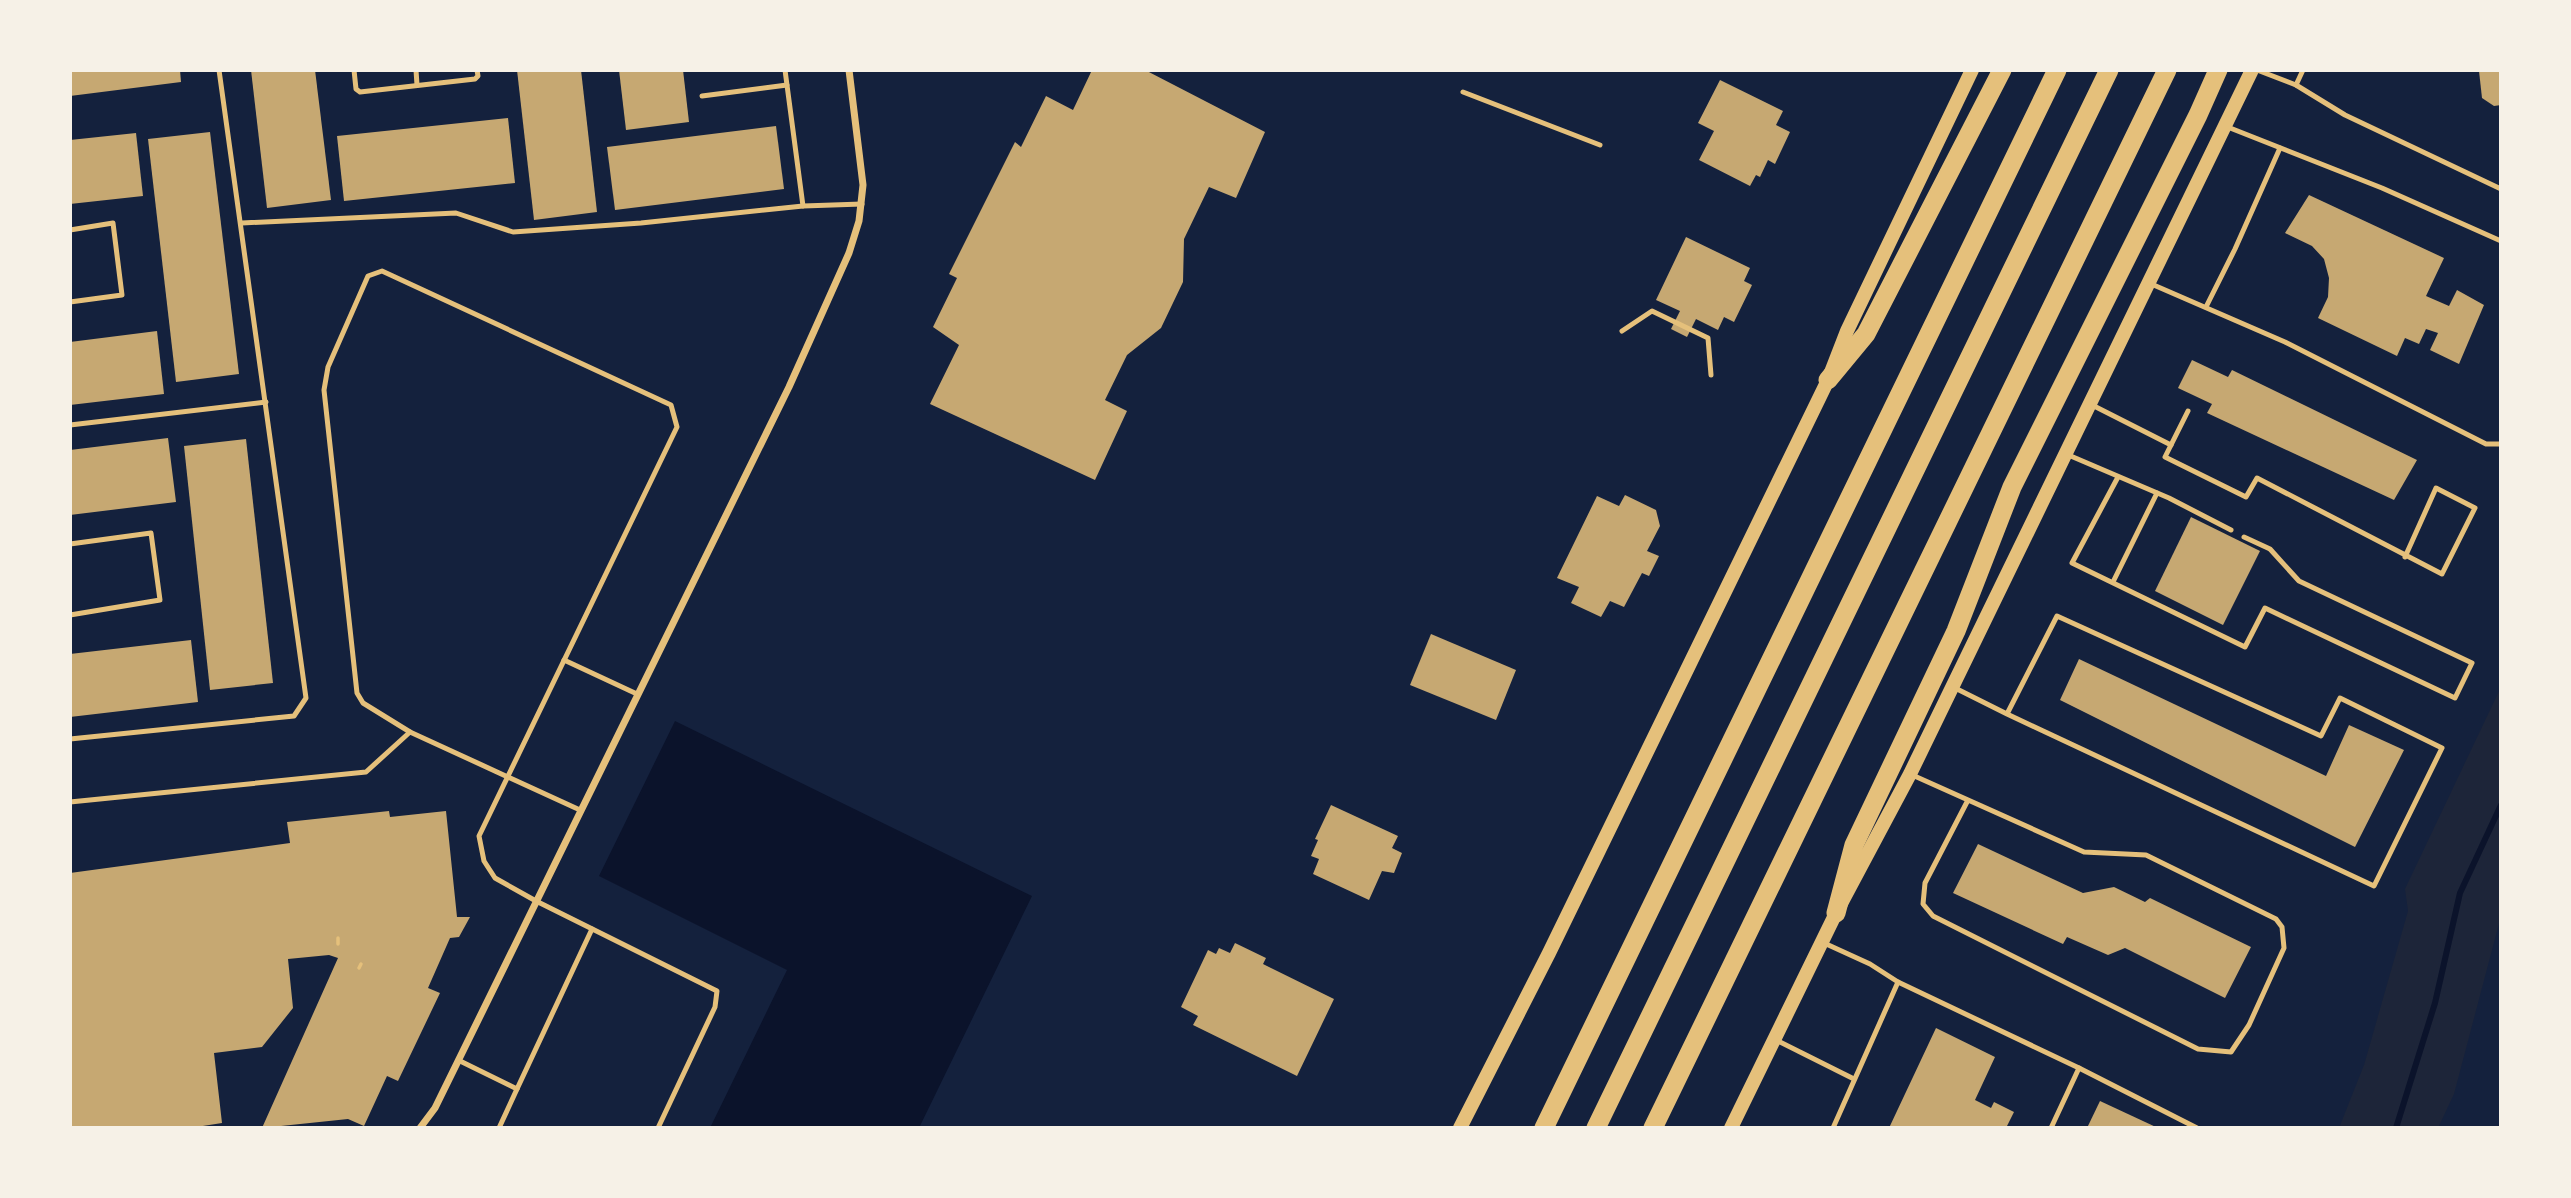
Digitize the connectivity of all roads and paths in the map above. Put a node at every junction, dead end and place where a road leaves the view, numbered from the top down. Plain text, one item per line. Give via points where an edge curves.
1 (219, 70) edge
2 (354, 70) edge
3 (416, 70) edge
4 (477, 70) edge
5 (785, 70) edge
6 (849, 70) edge
7 (1972, 70) edge
8 (2002, 70) edge
9 (2057, 70) edge
10 (2109, 70) edge
11 (2167, 70) edge
12 (2218, 70) edge
13 (2254, 70) edge
14 (2303, 70) edge
15 (417, 85) junction
16 (787, 85) junction
17 (2296, 85) junction
18 (1463, 92) dead end
19 (702, 96) dead end
20 (2225, 126) junction
21 (1600, 145) dead end
22 (2280, 148) junction
23 (2501, 189) edge
24 (862, 204) junction
25 (803, 206) junction
26 (242, 223) junction
27 (70, 230) edge
28 (2501, 241) edge
29 (2149, 283) junction
30 (70, 302) edge
31 (2206, 307) junction
32 (1622, 331) dead end
33 (1711, 374) dead end
34 (1828, 380) junction
35 (266, 402) junction
36 (2090, 404) junction
37 (2188, 411) dead end
38 (70, 425) edge
39 (2501, 444) edge
40 (2171, 445) junction
41 (2066, 454) junction
42 (2118, 477) junction
43 (2157, 493) junction
44 (2231, 530) dead end
45 (2244, 537) dead end
46 (70, 544) edge
47 (2404, 557) junction
48 (2113, 582) junction
49 (70, 615) edge
50 (564, 660) junction
51 (1952, 687) junction
52 (637, 694) junction
53 (2007, 714) junction
54 (410, 732) junction
55 (70, 739) edge
56 (1910, 774) junction
57 (507, 777) junction
58 (1968, 800) junction
59 (70, 802) edge
60 (580, 810) junction
61 (536, 901) junction
62 (1836, 913) junction
63 (592, 929) junction
64 (338, 938) dead end
65 (1822, 942) junction
66 (338, 944) dead end
67 (1898, 982) junction
68 (1774, 1040) junction
69 (458, 1060) junction
70 (2079, 1068) junction
71 (1854, 1079) junction
72 (517, 1089) junction
73 (420, 1128) edge
74 (499, 1128) edge
75 (658, 1128) edge
76 (1460, 1128) edge
77 (1544, 1128) edge
78 (1596, 1128) edge
79 (1653, 1128) edge
80 (1731, 1128) edge
81 (1833, 1128) edge
82 (2051, 1128) edge
83 (2197, 1128) edge

1 - 26 lane
2 - 15 lane via 360,92
3 - 15 lane
4 - 15 lane via 475,79
5 - 16 lane
6 - 24 street via 862,165
7 - 34 main road
8 - 34 highway via 1866,334
9 - 77 highway
10 - 78 highway
11 - 79 highway
12 - 62 highway via 2012,487 1956,631 1854,845
13 - 17 lane
13 - 20 main road
14 - 17 lane
16 - 19 lane
16 - 25 lane
17 - 23 lane via 2345,116
18 - 21 lane
20 - 22 lane
20 - 29 main road
22 - 28 lane
22 - 31 lane
24 - 25 lane
24 - 52 street via 849,254 789,387
25 - 26 lane via 513,232 456,213
26 - 35 lane
27 - 30 lane via 113,223 122,295
29 - 31 lane
29 - 36 main road
31 - 39 lane via 2486,444
32 - 33 lane via 1652,310 1708,338
34 - 76 main road
35 - 38 lane
35 - 55 lane via 306,698 294,716
36 - 40 lane
36 - 41 main road
37 - 40 lane
40 - 47 lane via 2165,457 2246,497 2257,478
41 - 42 lane
41 - 51 main road
42 - 43 lane
42 - 48 lane via 2072,563
43 - 44 lane
43 - 48 lane
45 - 48 lane via 2270,549 2299,581 2472,663 2455,698 2265,608 2245,646
46 - 49 lane via 151,533 160,600
47 - 47 lane via 2442,574 2475,508 2436,488
50 - 52 lane
50 - 54 lane via 677,427 671,405 382,271 368,276 328,367 324,390 357,693 363,703
50 - 57 lane
51 - 53 lane
51 - 56 main road
52 - 60 street
53 - 53 lane via 2374,886 2442,748 2340,698 2320,736 2057,616
54 - 57 lane
54 - 59 lane via 366,772
56 - 58 lane
56 - 62 main road
57 - 60 lane
57 - 61 lane via 479,836 484,861 495,878
58 - 58 lane via 2084,852 2146,855 2276,919 2282,927 2284,948 2249,1025 2231,1052 2197,1049 1933,916 1923,904 1925,883
60 - 61 street
61 - 63 lane
61 - 69 street
62 - 65 main road
63 - 72 lane
63 - 75 lane via 717,991 715,1007
64 - 66 path
65 - 67 lane
65 - 68 main road
67 - 70 lane
67 - 71 lane
68 - 71 lane
68 - 80 main road
69 - 72 lane
69 - 73 street
70 - 82 lane
70 - 83 lane
71 - 81 lane
72 - 74 lane

